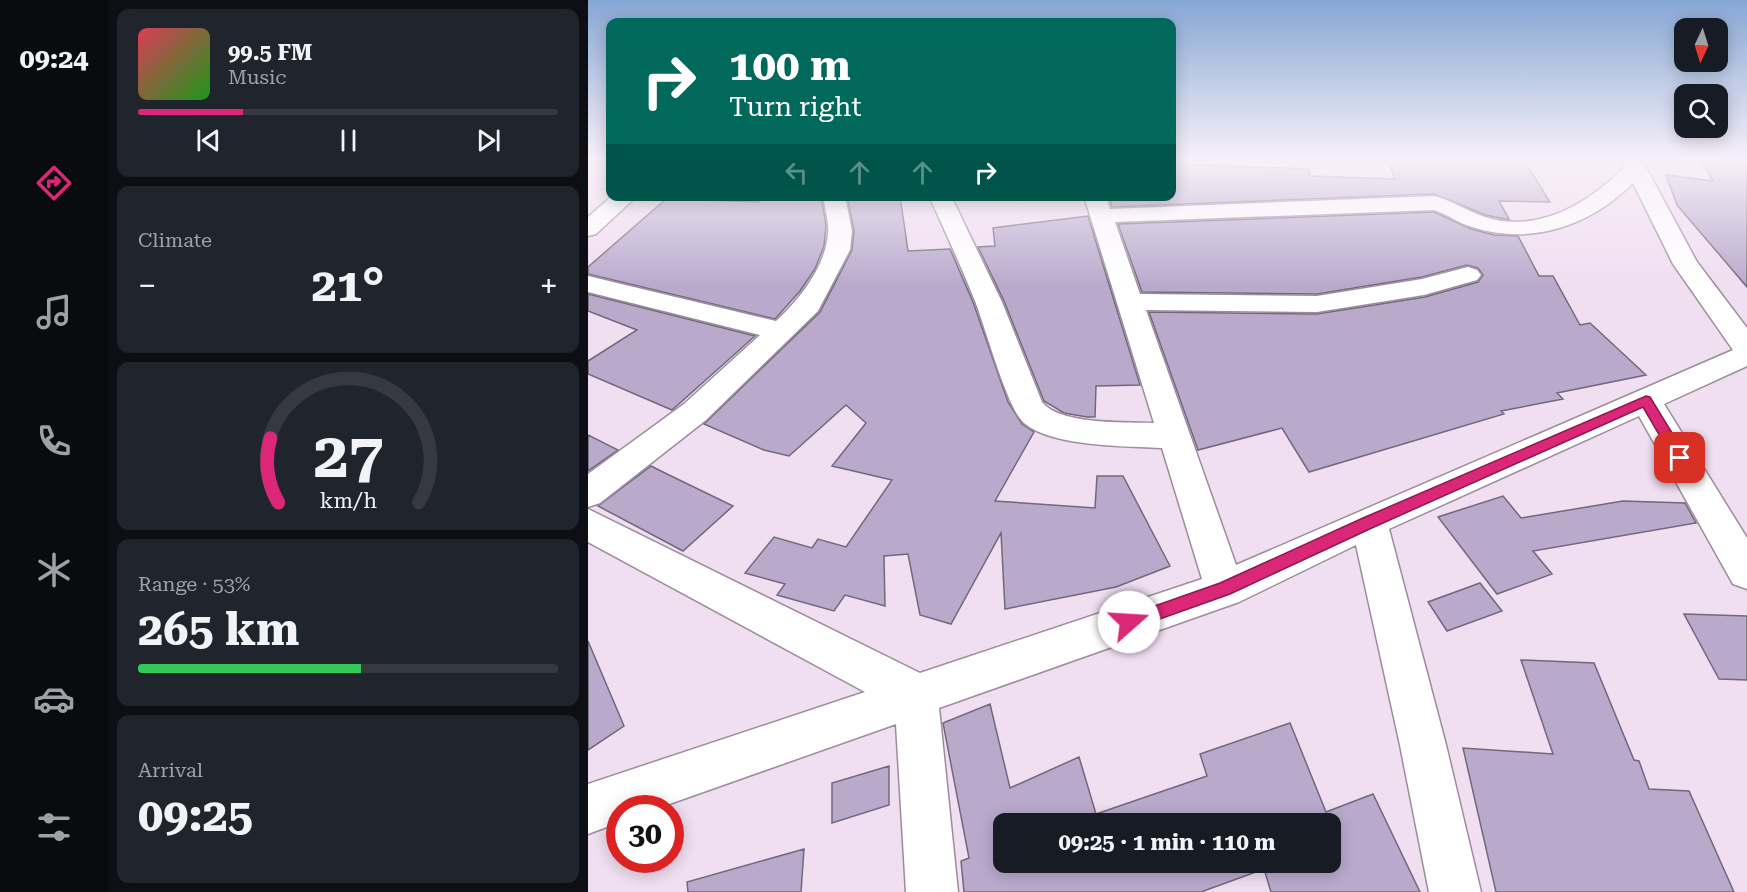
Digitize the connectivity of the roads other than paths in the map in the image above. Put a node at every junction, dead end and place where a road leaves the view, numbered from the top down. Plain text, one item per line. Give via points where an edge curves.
1 (620, 202) edge
2 (835, 202) edge
3 (943, 202) edge
4 (1595, 202) edge
5 (1653, 202) edge
6 (1099, 206) edge
7 (588, 229) edge
8 (1468, 274) dead end
9 (588, 284) edge
10 (1131, 302) junction
11 (782, 331) junction
12 (1747, 348) edge
13 (1747, 355) edge
14 (1646, 400) junction
15 (1174, 436) junction
16 (588, 493) edge
17 (1369, 522) junction
18 (588, 524) edge
19 (1747, 572) edge
20 (1225, 589) junction
21 (916, 695) junction
22 (588, 809) edge
23 (932, 892) edge
24 (1455, 892) edge

1 - 7 street
2 - 11 street via 840,231 838,250 809,305
3 - 15 street via 1035,415 1056,425 1083,430
4 - 6 street via 1559,224 1527,228 1478,222 1434,204 1216,210
5 - 12 street via 1685,264
6 - 10 street
8 - 10 street via 1424,287 1317,304
9 - 11 street
10 - 15 street
11 - 16 street via 695,412
13 - 14 street
14 - 17 street
14 - 19 street
15 - 20 street
17 - 20 street
17 - 24 street
18 - 21 street
20 - 21 street
21 - 22 street
21 - 23 street

